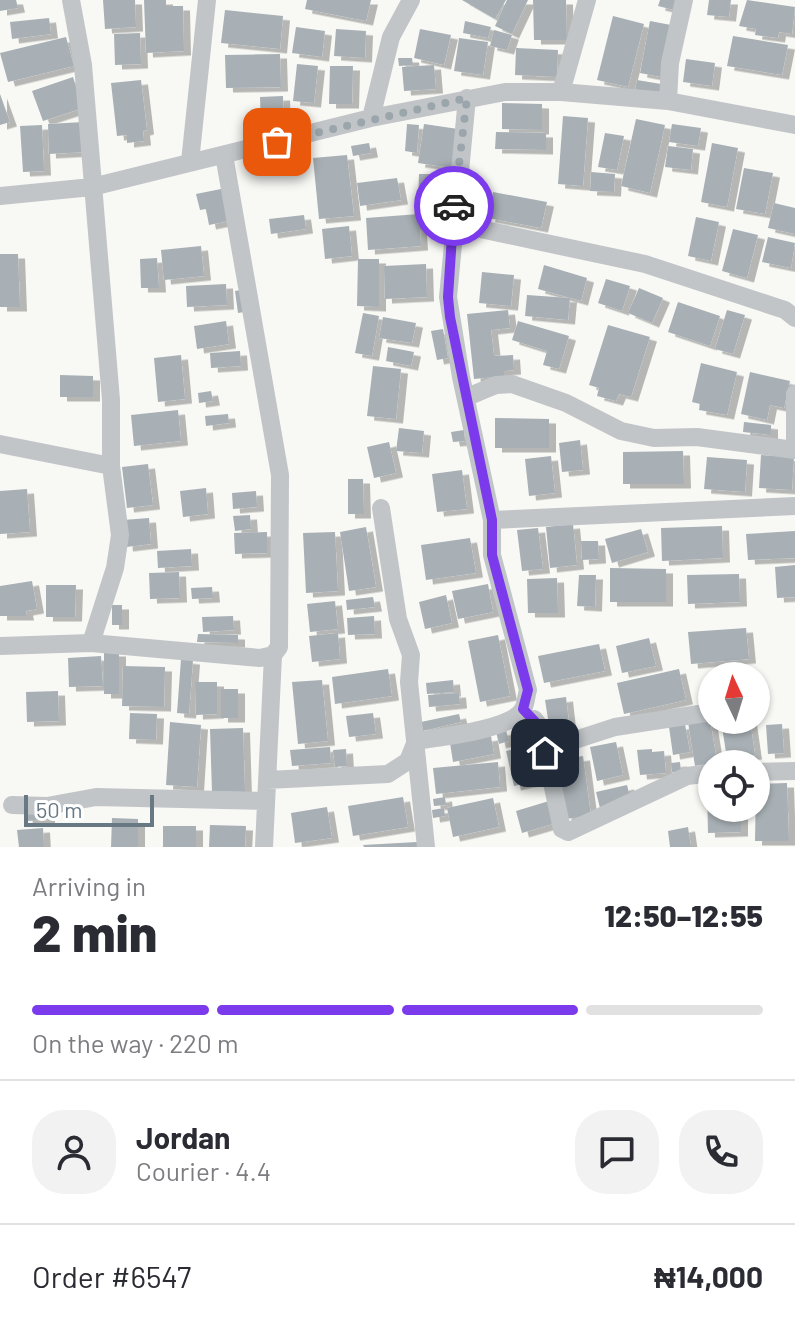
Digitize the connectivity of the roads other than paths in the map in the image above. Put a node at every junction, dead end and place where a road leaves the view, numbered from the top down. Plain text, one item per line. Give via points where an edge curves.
1 (71, 0) edge
2 (207, 0) edge
3 (411, 0) edge
4 (587, 0) edge
5 (684, 0) edge
6 (561, 92) junction
7 (467, 98) junction
8 (668, 101) junction
9 (371, 118) junction
10 (795, 125) edge
11 (224, 155) junction
12 (190, 162) junction
13 (92, 187) junction
14 (0, 196) edge
15 (452, 223) junction
16 (795, 318) edge
17 (795, 394) edge
18 (467, 397) junction
19 (0, 444) edge
20 (795, 449) edge
21 (111, 466) junction
22 (795, 506) edge
23 (381, 508) dead end
24 (492, 520) junction
25 (91, 643) junction
26 (0, 646) edge
27 (273, 655) junction
28 (523, 709) junction
29 (698, 714) edge
30 (540, 727) junction
31 (416, 741) junction
32 (795, 771) edge
33 (770, 772) edge
34 (698, 775) edge
35 (267, 780) junction
36 (264, 801) junction
37 (12, 805) dead end
38 (264, 847) edge
39 (426, 847) edge

1 - 13 street via 83,65
2 - 12 street
3 - 9 street via 391,37
4 - 6 street
5 - 8 street
6 - 7 street
6 - 8 street
7 - 9 street
7 - 15 street
8 - 10 street
9 - 11 street
11 - 12 street
11 - 27 street via 280,475 279,647
12 - 13 street
13 - 14 street
13 - 21 street via 111,400
15 - 16 street via 645,264 785,310
15 - 18 street via 448,297
17 - 20 street
18 - 20 street via 512,384 632,433
18 - 24 street
19 - 21 street
21 - 25 street via 120,535
22 - 24 street
23 - 31 street via 398,619 411,655
24 - 28 street via 492,555 528,690
25 - 26 street
25 - 27 street
27 - 35 street
28 - 30 street
28 - 31 street via 513,719 474,731
29 - 30 street via 615,727 575,740
30 - 34 street via 562,829 568,832
31 - 35 street via 408,761 388,774
31 - 39 street
32 - 33 street
35 - 36 street
36 - 37 street via 96,797 47,806
36 - 38 street

